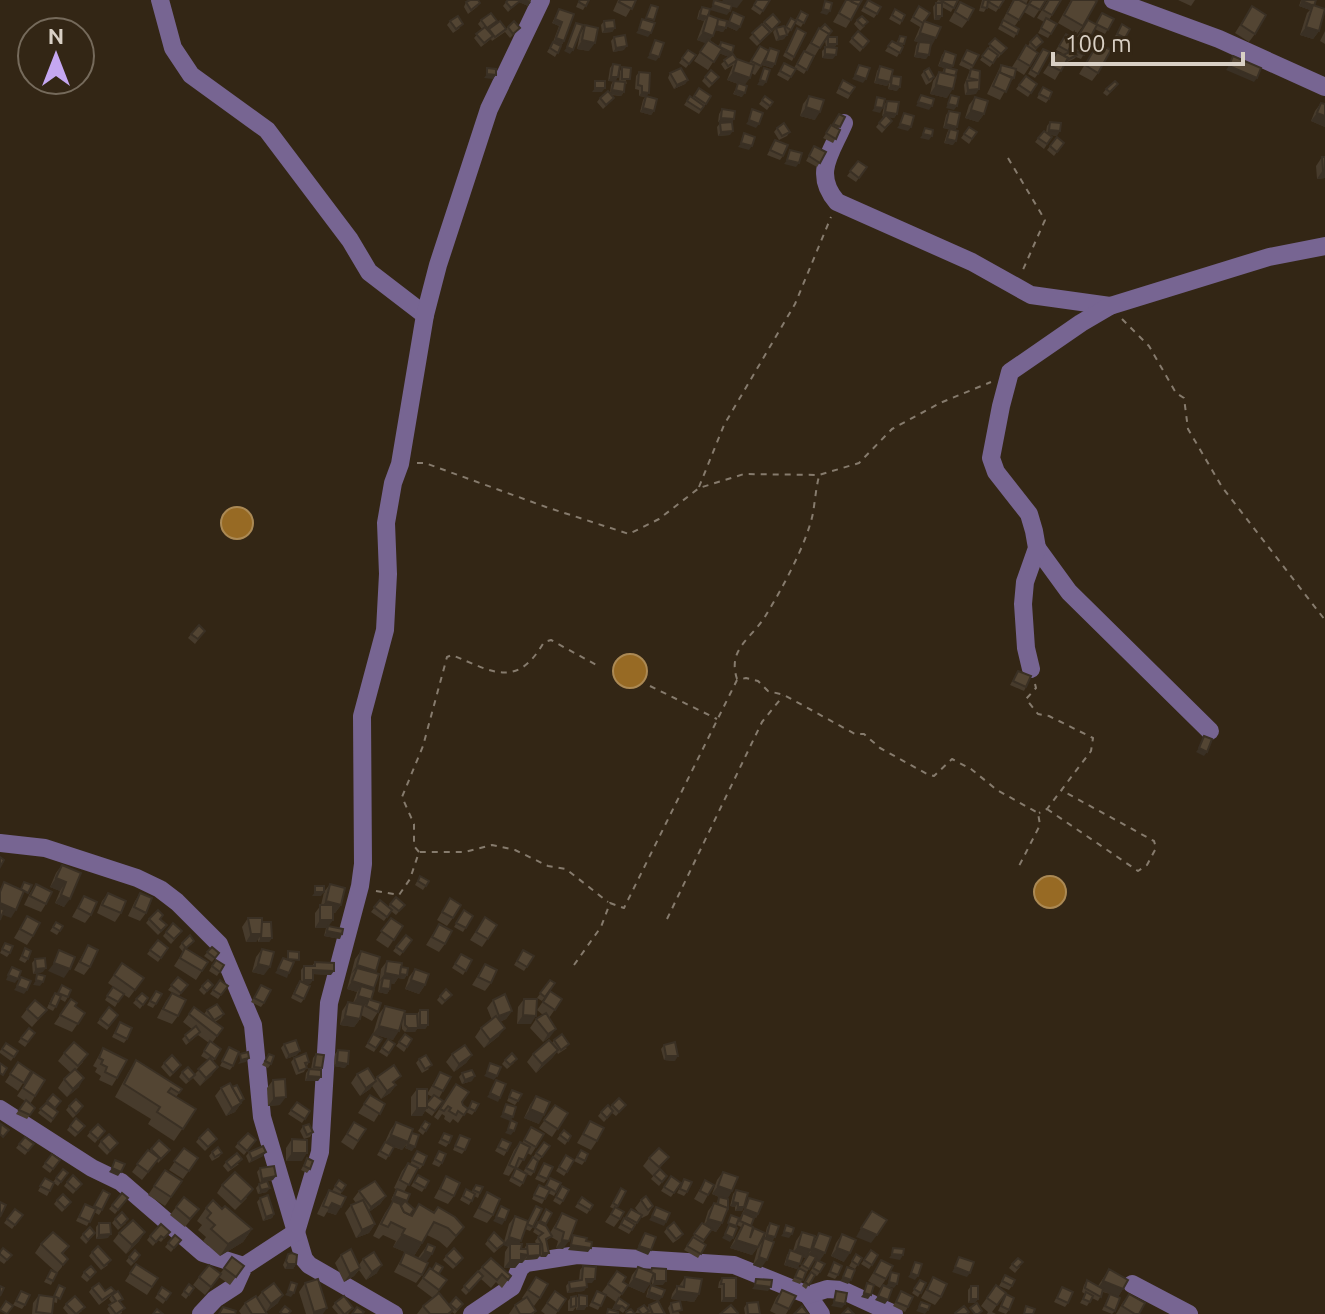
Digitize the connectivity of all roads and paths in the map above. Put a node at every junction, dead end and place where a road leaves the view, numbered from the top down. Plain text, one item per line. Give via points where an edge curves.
1 (160, 0) edge
2 (541, 0) edge
3 (1113, 0) edge
4 (1325, 87) edge
5 (844, 123) edge
6 (1008, 158) dead end
7 (837, 202) junction
8 (1325, 246) edge
9 (1016, 288) junction
10 (1110, 306) junction
11 (425, 315) junction
12 (1010, 372) junction
13 (400, 464) junction
14 (819, 475) junction
15 (699, 488) junction
16 (1037, 548) junction
17 (1325, 620) edge
18 (600, 667) dead end
19 (1031, 669) joint
20 (737, 680) junction
21 (650, 686) dead end
22 (784, 695) junction
23 (718, 720) junction
24 (1210, 731) dead end
25 (1061, 790) junction
26 (1047, 809) junction
27 (1038, 813) junction
28 (0, 843) edge
29 (419, 852) junction
30 (1018, 868) dead end
31 (360, 886) junction
32 (610, 903) junction
33 (667, 919) dead end
34 (574, 965) dead end
35 (0, 1109) edge
36 (296, 1232) junction
37 (244, 1266) junction
38 (1132, 1284) dead end
39 (808, 1295) junction
40 (201, 1314) edge
41 (394, 1314) edge
42 (472, 1314) edge
43 (821, 1314) edge
44 (894, 1314) edge
45 (1189, 1314) edge

1 - 11 street via 173,48 191,75 267,130 369,272
2 - 11 street via 489,109
3 - 4 street via 1219,39
5 - 7 street via 825,164 824,178
6 - 9 path via 1045,220
7 - 9 street via 972,262
7 - 15 path via 795,304 724,425
8 - 10 street via 1269,257
9 - 10 street via 1047,299
10 - 12 street
10 - 17 path via 1149,346 1184,398 1188,429 1222,487
11 - 13 street
12 - 14 path via 892,429 859,463
12 - 16 street via 991,458 1029,514
13 - 15 path via 425,463 629,534
13 - 31 street via 386,523 385,630 362,716
14 - 15 path via 744,474
14 - 20 path via 812,515 790,573 764,619 735,654
16 - 19 street via 1023,604
16 - 24 street via 1069,592
18 - 29 path via 551,640 514,673 447,657 423,746 402,797
19 - 25 path via 1036,688 1026,699 1038,714 1093,738 1091,751
20 - 22 path via 758,681 768,691
20 - 23 path
21 - 23 path
22 - 27 path via 864,734 927,774 934,776 952,759
22 - 33 path via 762,722
23 - 32 path via 624,908
25 - 26 path
25 - 26 path via 1154,841 1147,865 1138,871
26 - 27 path
27 - 30 path via 1040,825
28 - 36 street via 45,848 137,878 177,902 219,944 253,1025 262,1117
29 - 31 path via 399,895
29 - 32 path via 465,852 492,845 515,850 566,869
31 - 36 street via 329,1003 320,1152
32 - 34 path via 601,927
35 - 37 street via 121,1182 203,1253
36 - 37 street
36 - 41 street via 309,1265
37 - 40 street via 235,1286
38 - 45 street
39 - 42 street via 734,1265 577,1255 526,1263 512,1287
39 - 43 street
39 - 44 street via 834,1288

